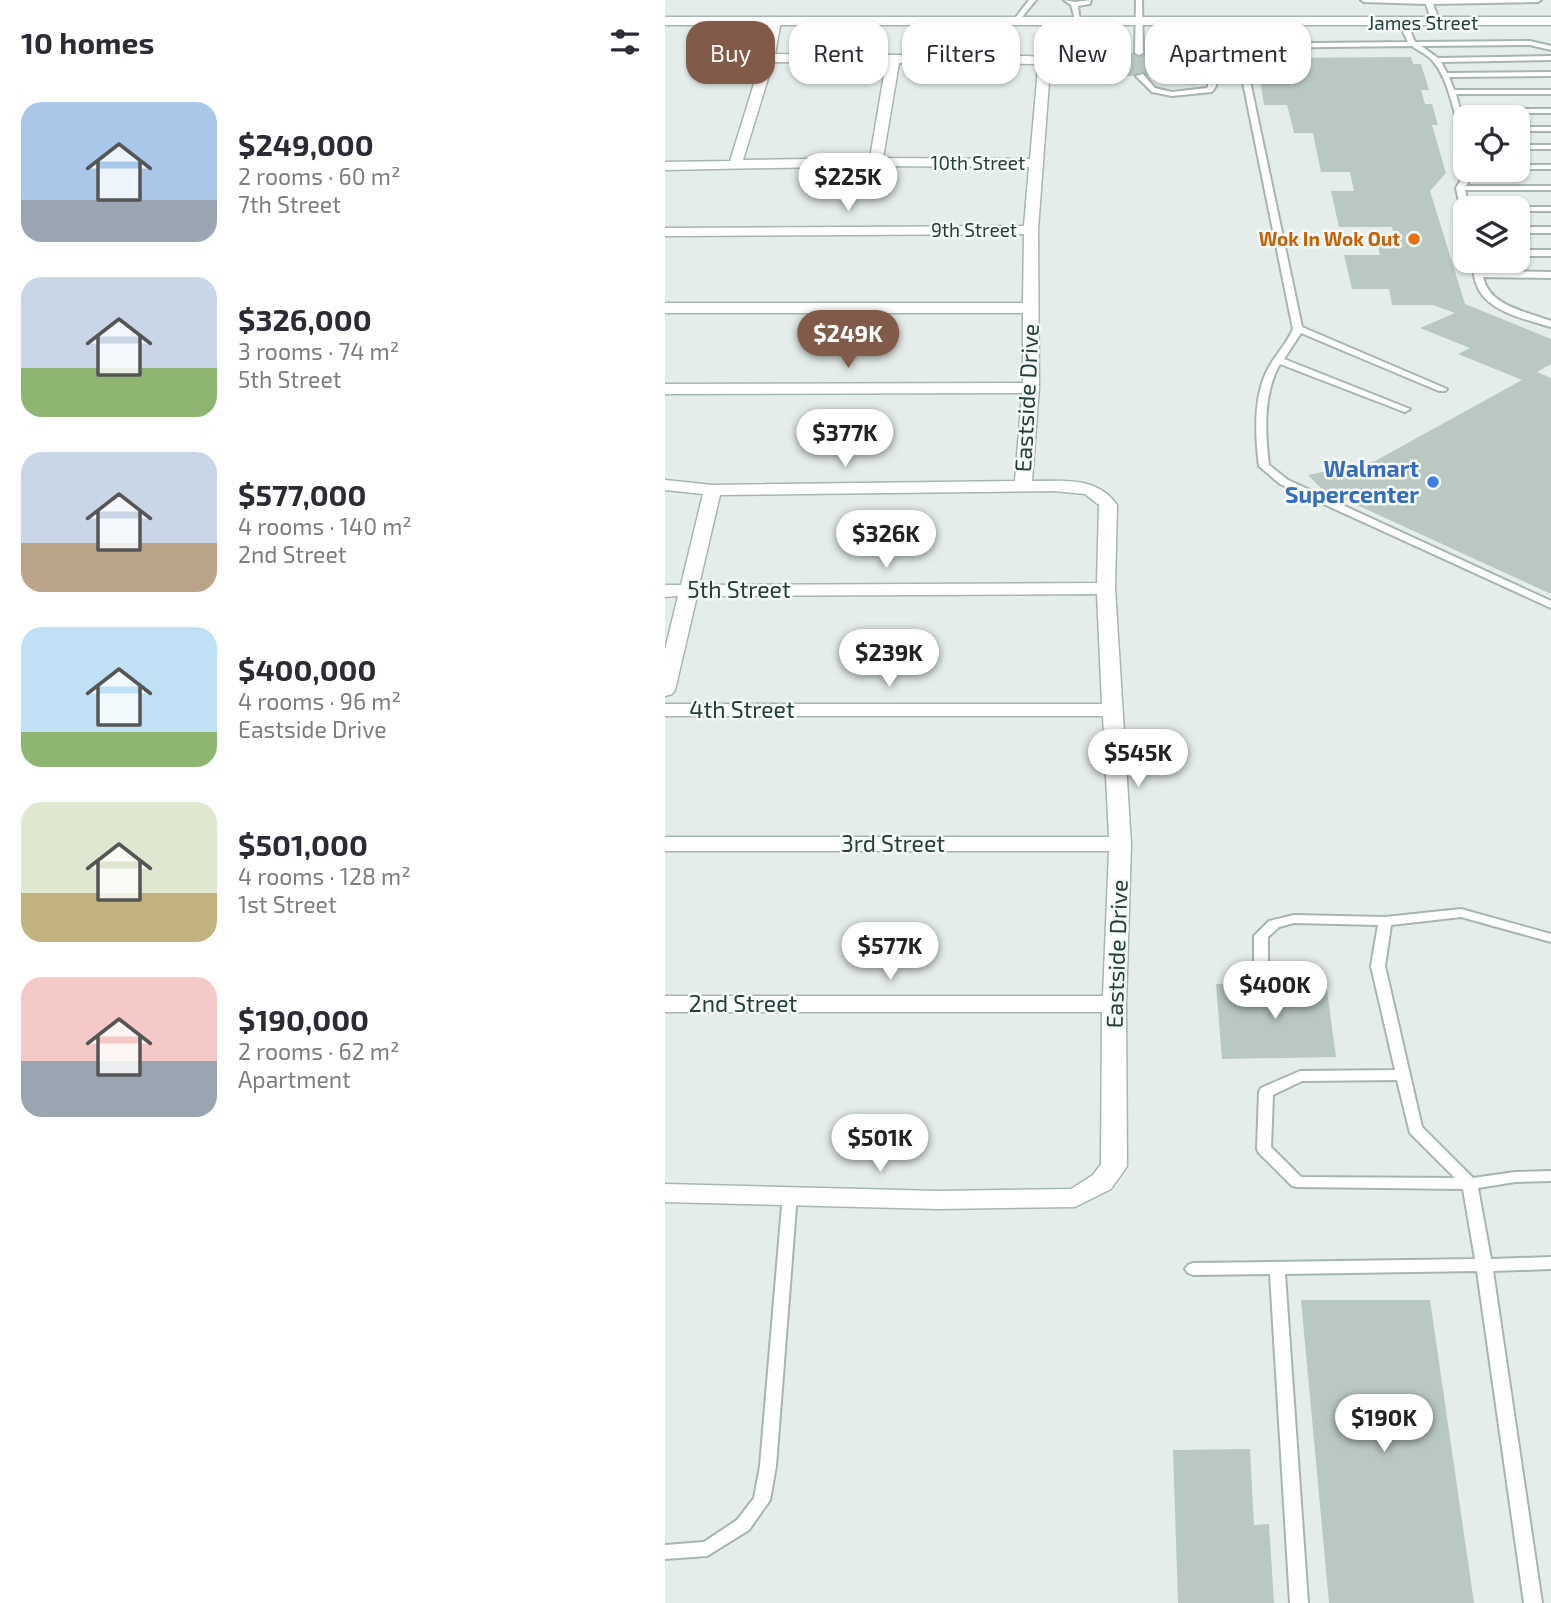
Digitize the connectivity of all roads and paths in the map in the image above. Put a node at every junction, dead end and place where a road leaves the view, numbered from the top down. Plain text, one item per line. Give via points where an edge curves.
1 (1033, 0) edge
2 (1088, 0) edge
3 (1139, 0) edge
4 (1364, 0) edge
5 (1538, 0) edge
6 (1070, 2) edge
7 (1430, 2) junction
8 (665, 21) edge
9 (686, 21) edge
10 (775, 21) edge
11 (1016, 21) edge
12 (1078, 21) edge
13 (1551, 21) edge
14 (902, 22) edge
15 (1131, 22) edge
16 (1137, 22) junction
17 (1145, 22) edge
18 (1311, 23) edge
19 (1403, 23) junction
20 (1436, 23) junction
21 (1412, 45) junction
22 (1311, 46) edge
23 (1551, 48) edge
24 (1139, 53) dead end
25 (775, 58) edge
26 (1551, 58) edge
27 (893, 59) junction
28 (1436, 60) junction
29 (1551, 74) edge
30 (1444, 75) junction
31 (1140, 76) dead end
32 (1145, 82) edge
33 (760, 84) edge
34 (1147, 84) edge
35 (1212, 84) edge
36 (1247, 84) edge
37 (1450, 92) junction
38 (1551, 92) edge
39 (1455, 105) edge
40 (1530, 111) edge
41 (1551, 111) edge
42 (1551, 129) edge
43 (1530, 130) edge
44 (1551, 146) edge
45 (1530, 147) edge
46 (876, 162) junction
47 (1038, 163) junction
48 (735, 164) junction
49 (665, 166) edge
50 (1530, 167) edge
51 (1551, 167) edge
52 (1464, 182) edge
53 (1460, 188) junction
54 (1551, 188) edge
55 (1462, 196) edge
56 (1530, 209) edge
57 (1551, 209) edge
58 (1031, 230) junction
59 (1530, 230) edge
60 (1551, 230) edge
61 (665, 232) edge
62 (1530, 253) edge
63 (1551, 253) edge
64 (1478, 274) joint
65 (1551, 275) edge
66 (665, 308) edge
67 (1031, 308) junction
68 (1548, 320) edge
69 (1298, 329) junction
70 (1279, 360) junction
71 (1031, 388) junction
72 (1441, 388) dead end
73 (665, 389) edge
74 (1405, 409) dead end
75 (665, 485) edge
76 (1023, 485) junction
77 (713, 490) junction
78 (1106, 588) junction
79 (665, 591) edge
80 (687, 591) junction
81 (1551, 605) edge
82 (665, 690) edge
83 (665, 710) edge
84 (1112, 710) junction
85 (665, 844) edge
86 (1121, 844) junction
87 (1385, 921) junction
88 (1551, 938) edge
89 (1261, 966) dead end
90 (665, 1004) edge
91 (1114, 1004) junction
92 (1403, 1075) junction
93 (1551, 1176) edge
94 (1470, 1184) junction
95 (665, 1193) edge
96 (790, 1194) junction
97 (1551, 1263) edge
98 (1484, 1265) junction
99 (1277, 1268) junction
100 (1193, 1269) dead end
101 (665, 1552) edge
102 (1299, 1603) edge
103 (1533, 1603) edge

1 - 11 lane
2 - 6 lane
3 - 16 lane
4 - 7 lane
5 - 7 lane
6 - 12 lane
7 - 20 lane
8 - 9 street, James Street
10 - 14 street, James Street
13 - 20 street, James Street
15 - 16 street, James Street
16 - 17 street, James Street
16 - 24 lane
18 - 19 street, James Street
19 - 20 street, James Street
19 - 21 lane
21 - 22 lane
21 - 23 lane via 1530,43
21 - 28 lane
25 - 27 street, Eastside Drive
26 - 28 lane
27 - 46 street
27 - 47 street, Eastside Drive via 1039,61 1044,68
28 - 30 lane
29 - 30 lane
30 - 37 lane
31 - 32 lane
33 - 48 street
34 - 35 lane via 1152,90 1172,94 1209,90
36 - 69 lane
37 - 38 lane
37 - 39 lane
40 - 41 lane
42 - 43 lane
44 - 45 lane
46 - 47 street, 10th Street
46 - 48 street, 10th Street
47 - 58 street, Eastside Drive
48 - 49 street, 10th Street
50 - 51 lane
52 - 53 lane
53 - 54 lane
53 - 55 lane
56 - 57 lane
58 - 61 street, 9th Street
58 - 67 street, Eastside Drive
59 - 60 lane
62 - 63 lane
64 - 65 lane
64 - 68 lane via 1486,295
66 - 67 street
67 - 71 street, Eastside Drive
69 - 70 lane
69 - 72 lane
70 - 74 lane
70 - 81 lane via 1266,390 1260,440 1264,466 1284,482
71 - 73 street
71 - 76 street, Eastside Drive
75 - 77 street
76 - 77 street
76 - 78 street, Eastside Drive via 1093,488 1103,495 1108,505
77 - 80 street
78 - 80 street, 5th Street
78 - 84 street, Eastside Drive
79 - 80 street, 5th Street
80 - 82 street
83 - 84 street, 4th Street
84 - 86 street, Eastside Drive
85 - 86 street, 3rd Street
86 - 91 street, Eastside Drive
87 - 88 lane via 1461,912
87 - 89 lane via 1294,919 1274,924 1261,936
87 - 92 lane via 1378,965
90 - 91 street, 2nd Street
91 - 96 street, Eastside Drive via 1114,1166 1102,1182 1075,1198 939,1200
92 - 94 lane via 1415,1129
92 - 94 lane via 1300,1076 1266,1092 1264,1149 1297,1182
93 - 94 lane
94 - 98 lane
95 - 96 street
96 - 101 lane via 762,1500 743,1525 707,1549
97 - 98 lane
98 - 99 lane
98 - 103 lane
99 - 100 lane
99 - 102 lane

